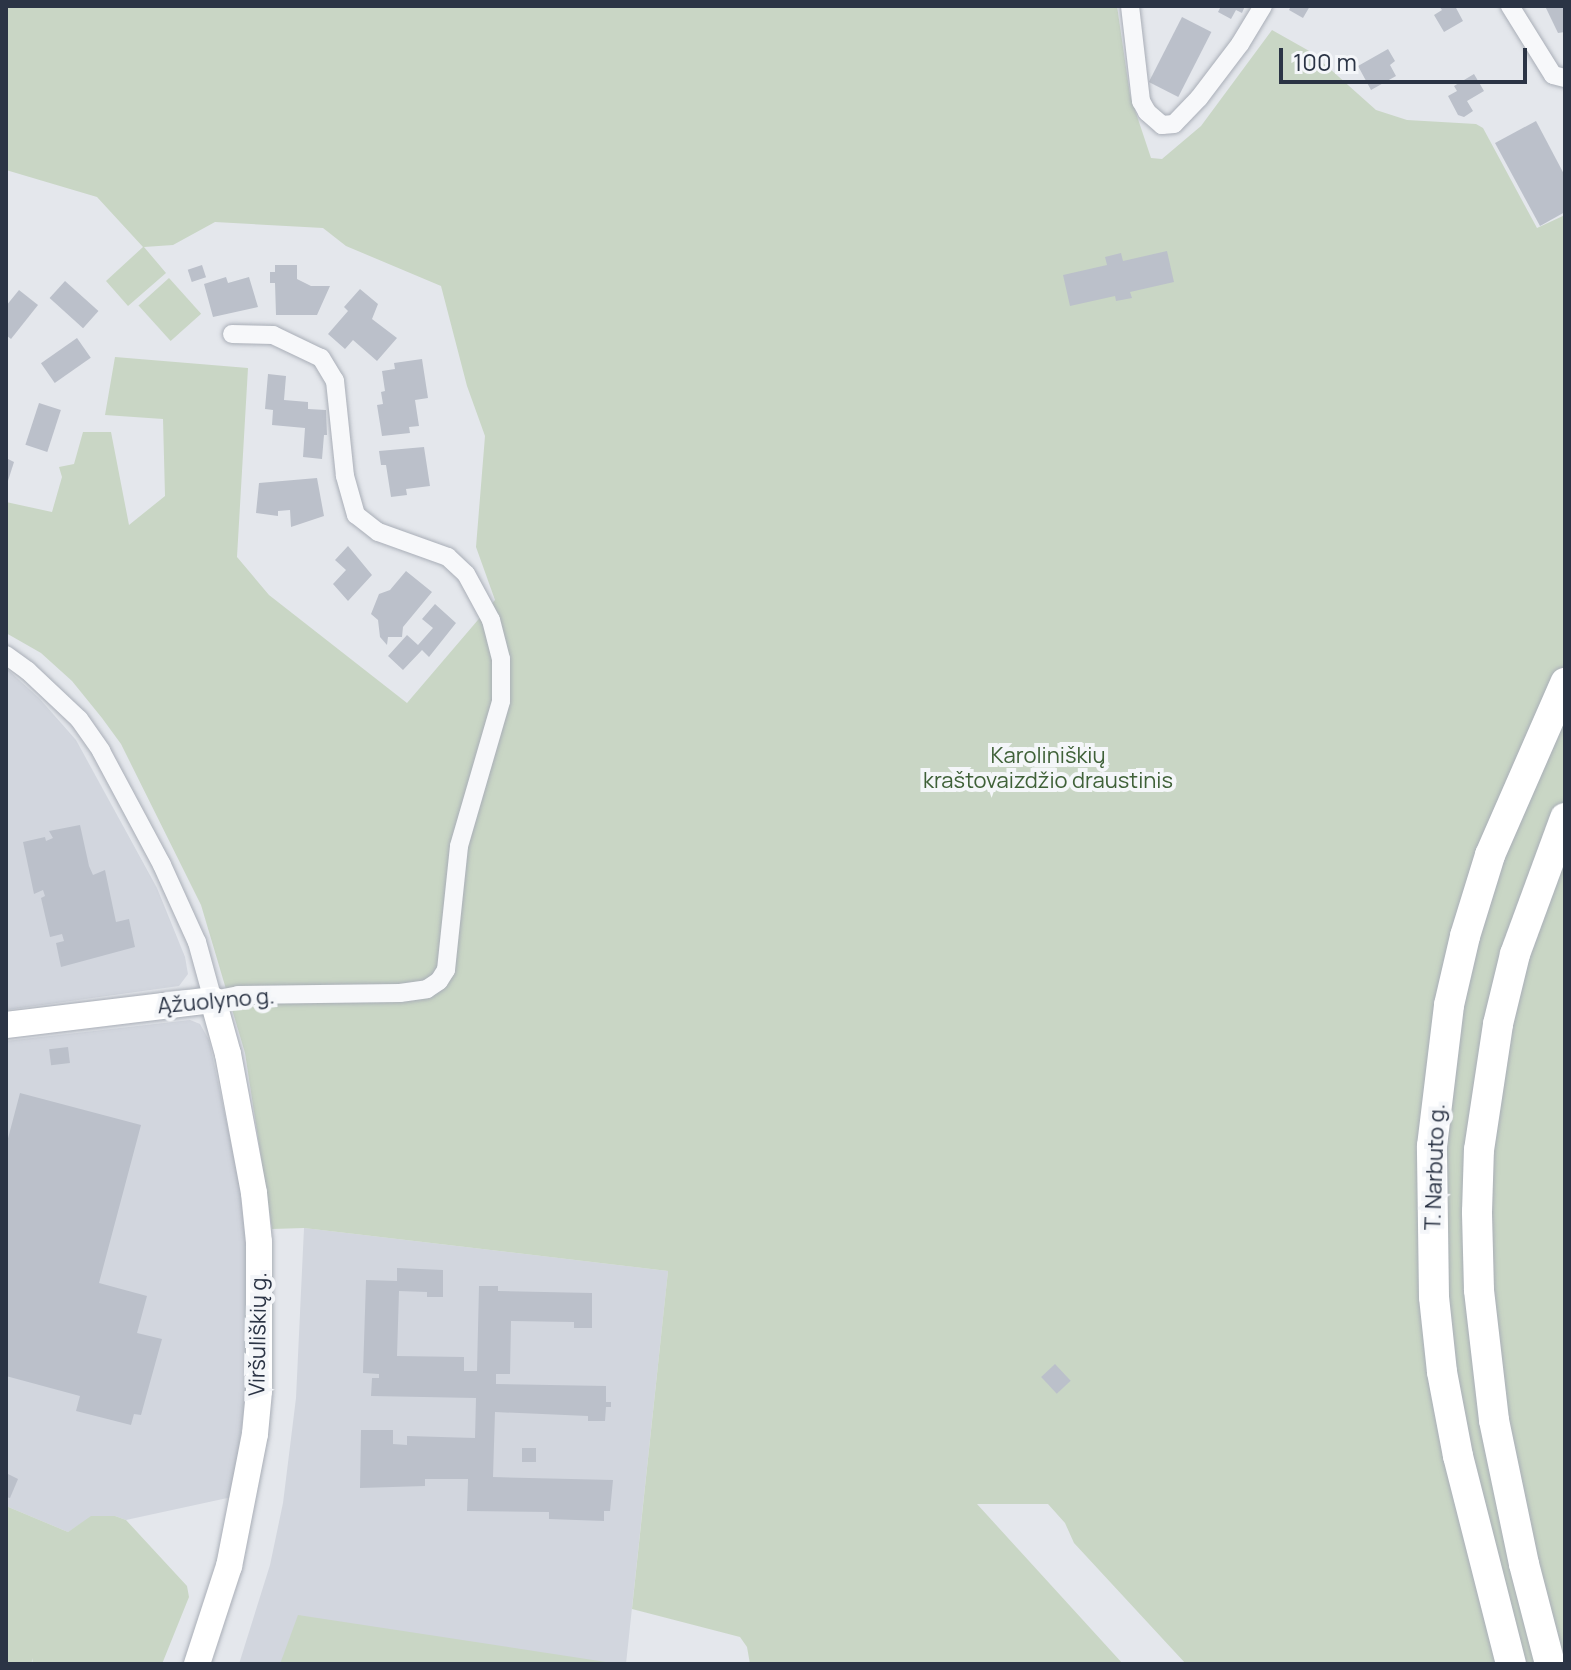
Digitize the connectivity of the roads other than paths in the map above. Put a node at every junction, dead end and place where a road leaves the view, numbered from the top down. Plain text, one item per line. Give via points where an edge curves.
1 (1130, 6) edge
2 (1263, 6) edge
3 (1510, 6) edge
4 (1565, 78) edge
5 (232, 334) dead end
6 (6, 655) edge
7 (1565, 683) edge
8 (1565, 818) edge
9 (213, 1000) junction
10 (6, 1025) edge
11 (197, 1664) edge
12 (1511, 1664) edge
13 (1550, 1664) edge

1 - 2 street via 1141,101 1162,125 1174,124 1199,98
3 - 4 street via 1553,75
5 - 9 street, Ąžuolyno g. via 273,335 321,358 335,381 349,497 356,515 378,532 448,557 466,574 491,620 502,680 498,718 459,846 446,970 427,989 400,993 238,995
6 - 9 street via 79,719 101,751 197,942
7 - 12 main road, T. Narbuto g. via 1501,826 1465,936 1449,1005 1432,1146 1433,1283 1442,1372
8 - 13 main road, T. Narbuto g. via 1520,940 1498,1024 1479,1150 1477,1212 1479,1290 1494,1420
9 - 10 main road, Ąžuolyno g.
9 - 11 main road, Viršuliškių g. via 254,1193 260,1362 245,1491 229,1566

